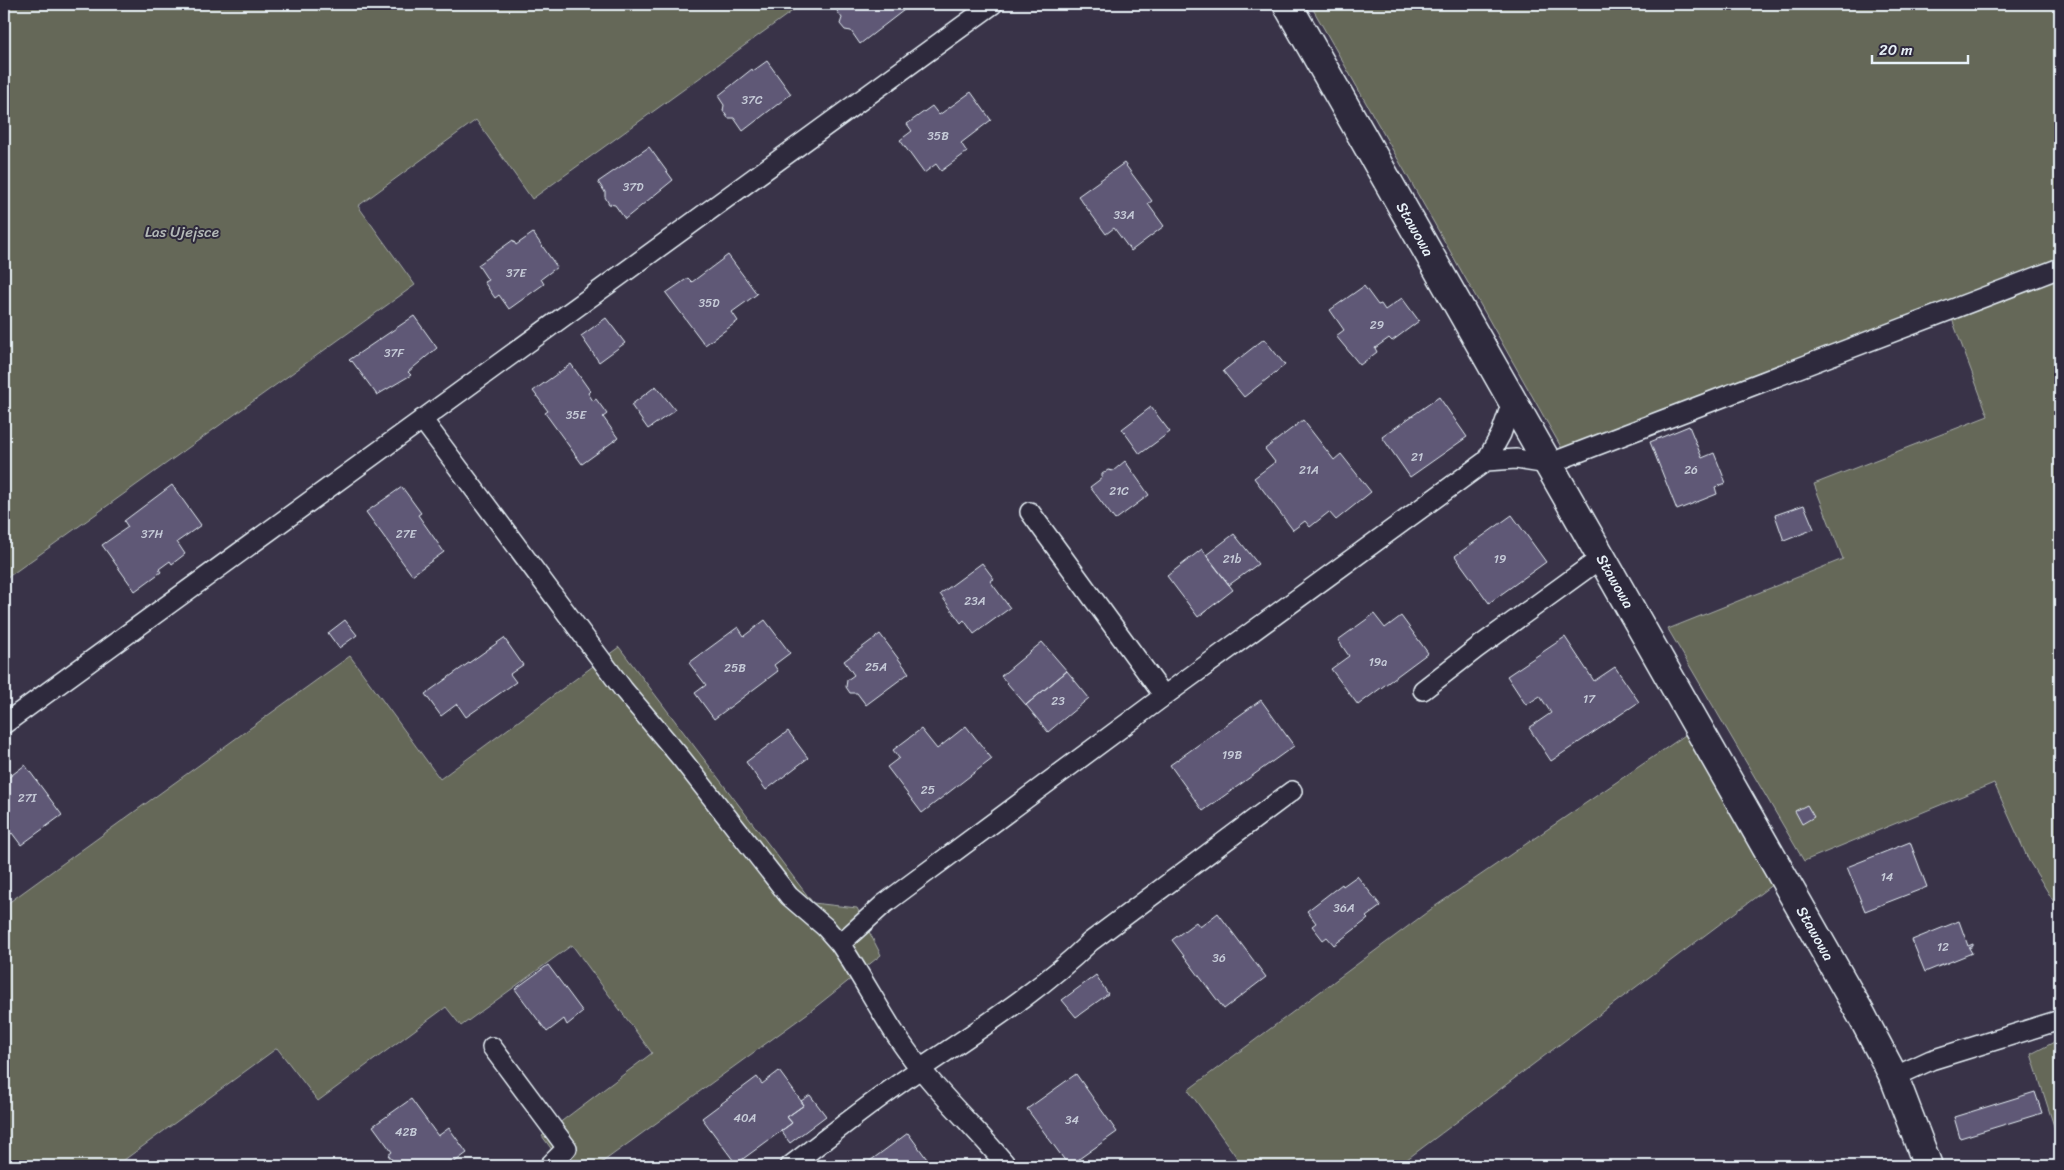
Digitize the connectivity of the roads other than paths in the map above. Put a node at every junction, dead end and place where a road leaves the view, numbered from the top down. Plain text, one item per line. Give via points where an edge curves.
1 (993, 4) edge
2 (1287, 4) edge
3 (2060, 268) edge
4 (1512, 402) junction
5 (422, 419) junction
6 (1486, 461) junction
7 (1548, 464) junction
8 (1030, 512) dead end
9 (1601, 558) junction
10 (1423, 690) dead end
11 (1164, 696) junction
12 (4, 724) edge
13 (1292, 791) dead end
14 (840, 944) junction
15 (2060, 1020) edge
16 (492, 1047) dead end
17 (920, 1069) junction
18 (1894, 1077) junction
19 (548, 1166) edge
20 (790, 1166) edge
21 (1007, 1166) edge
22 (1928, 1166) edge

1 - 5 lane
2 - 4 street, Stawowa
3 - 7 lane
4 - 6 lane via 1501,434
4 - 7 street, Stawowa
5 - 12 lane
5 - 14 lane via 623,689 789,896
6 - 7 lane via 1516,459
6 - 11 lane
7 - 9 street, Stawowa
8 - 11 lane
9 - 10 lane
9 - 18 street, Stawowa
11 - 14 lane via 884,904
13 - 17 lane via 1090,942 1066,966
14 - 17 lane
15 - 18 lane via 1931,1060
16 - 19 lane via 567,1148
17 - 20 lane
17 - 21 lane
18 - 22 street, Stawowa

